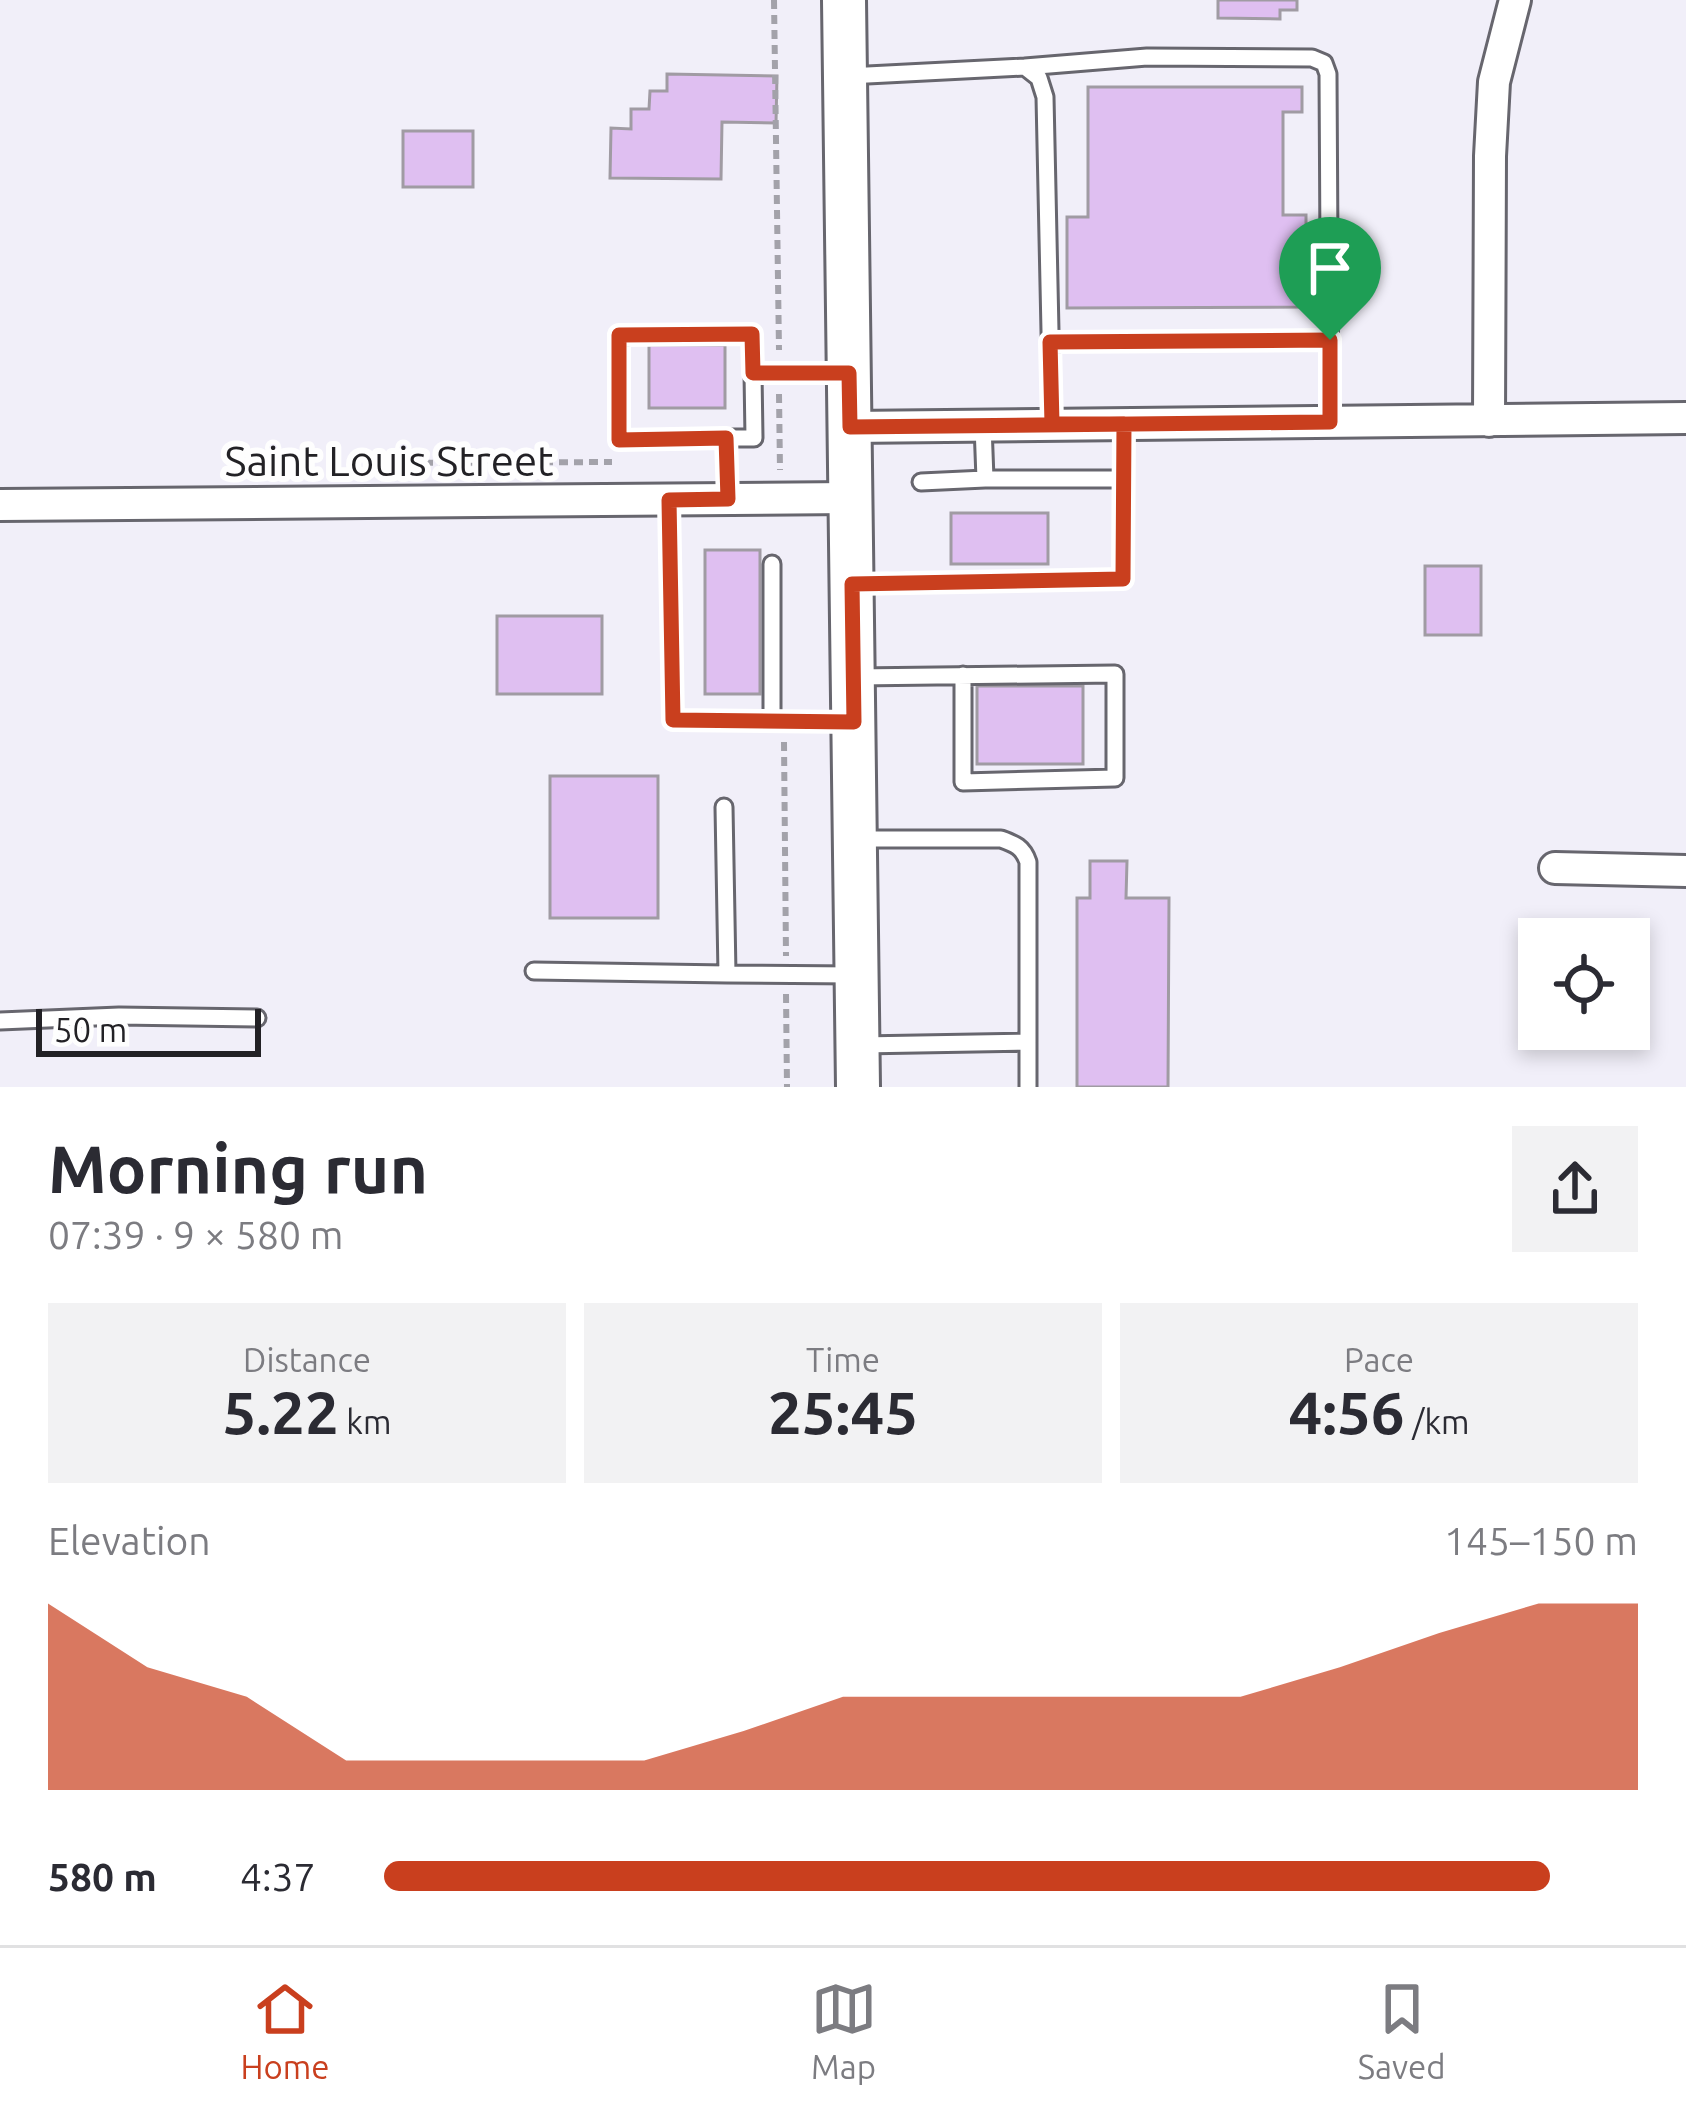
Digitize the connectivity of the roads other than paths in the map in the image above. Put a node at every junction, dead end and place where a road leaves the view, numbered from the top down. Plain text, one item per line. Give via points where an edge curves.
1 (844, 0) edge
2 (1515, 0) edge
3 (1024, 67) junction
4 (845, 76) junction
5 (1330, 340) junction
6 (1050, 342) junction
7 (753, 373) junction
8 (849, 373) junction
9 (1686, 418) edge
10 (1489, 421) junction
11 (1330, 422) junction
12 (1052, 424) junction
13 (1124, 424) junction
14 (983, 425) junction
15 (850, 427) junction
16 (726, 438) junction
17 (985, 479) junction
18 (1124, 479) junction
19 (921, 482) dead end
20 (850, 498) junction
21 (728, 499) junction
22 (669, 500) junction
23 (0, 505) edge
24 (772, 564) dead end
25 (852, 584) junction
26 (962, 675) junction
27 (853, 676) junction
28 (772, 721) junction
29 (854, 722) junction
30 (724, 807) dead end
31 (855, 839) junction
32 (1555, 868) dead end
33 (1686, 871) edge
34 (534, 971) dead end
35 (728, 974) junction
36 (857, 975) junction
37 (257, 1018) dead end
38 (0, 1021) edge
39 (1028, 1042) junction
40 (858, 1066) edge
41 (1028, 1087) edge

1 - 4 main road
2 - 10 street via 1494,82
3 - 4 lane
3 - 5 lane via 1147,57 1324,63
3 - 6 lane via 1045,97
4 - 8 main road
5 - 6 lane
5 - 11 lane
6 - 12 lane
7 - 8 lane
7 - 16 lane via 754,438
7 - 16 lane via 752,334 619,335 619,440
8 - 15 main road
9 - 10 street
10 - 11 street
11 - 13 street
12 - 13 street
12 - 14 street
13 - 18 lane
14 - 15 street
14 - 17 lane
15 - 20 main road
16 - 21 lane
17 - 18 lane
17 - 19 lane
18 - 25 lane via 1123,579
20 - 21 street, Saint Louis Street
20 - 25 main road
21 - 22 street, Saint Louis Street
22 - 23 street, Saint Louis Street
22 - 28 lane via 673,720
24 - 28 lane
25 - 27 main road
26 - 26 lane via 1115,674 1115,778 963,782
26 - 27 lane
27 - 29 main road
28 - 29 lane
29 - 31 main road
30 - 35 lane
31 - 36 main road
31 - 39 lane via 986,838 1024,851
32 - 33 street
34 - 35 lane
35 - 36 lane
36 - 40 main road
37 - 38 lane
39 - 40 lane
39 - 41 lane

